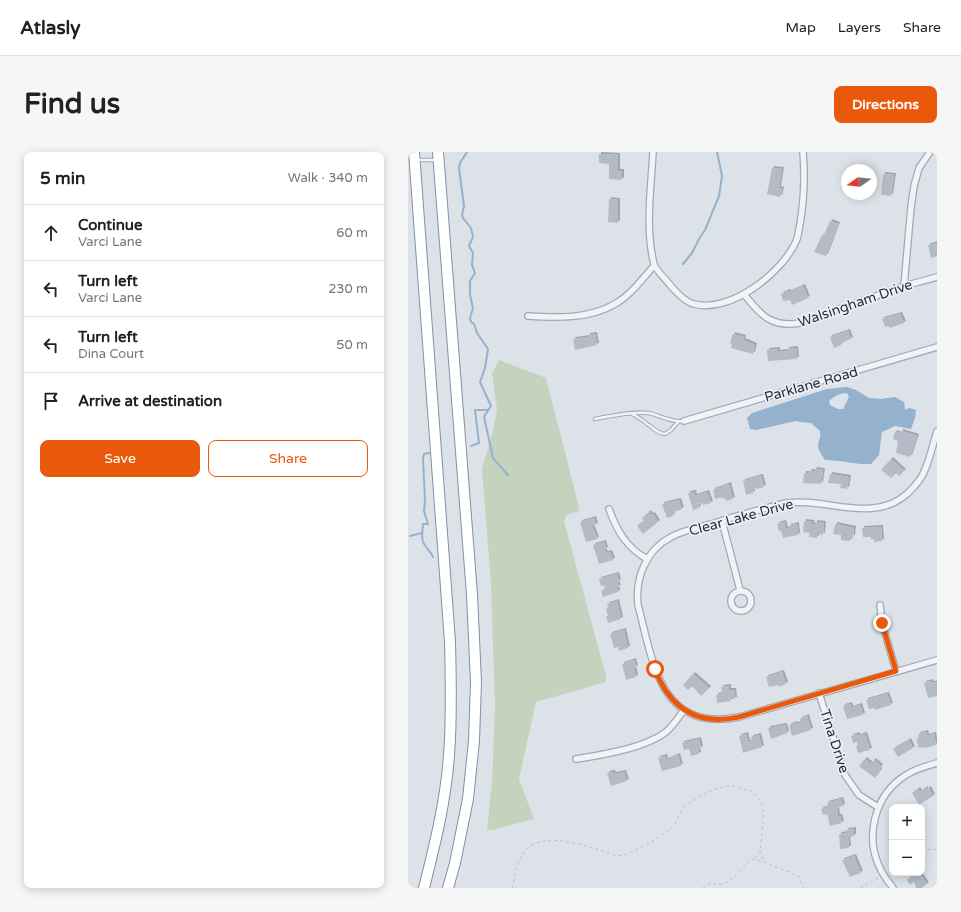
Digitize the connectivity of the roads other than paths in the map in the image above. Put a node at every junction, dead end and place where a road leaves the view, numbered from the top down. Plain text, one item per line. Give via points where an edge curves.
1 (653, 152) edge
2 (803, 152) edge
3 (930, 152) edge
4 (414, 156) edge
5 (438, 156) edge
6 (654, 266) junction
7 (937, 277) edge
8 (904, 286) junction
9 (744, 294) junction
10 (528, 316) dead end
11 (937, 347) edge
12 (631, 414) junction
13 (595, 419) dead end
14 (681, 421) junction
15 (937, 430) edge
16 (609, 509) dead end
17 (722, 520) junction
18 (649, 557) junction
19 (740, 590) dead end
20 (880, 605) dead end
21 (937, 660) edge
22 (896, 671) junction
23 (819, 693) junction
24 (684, 710) junction
25 (576, 759) dead end
26 (937, 763) edge
27 (878, 807) junction
28 (424, 888) edge
29 (448, 888) edge
30 (893, 888) edge

1 - 6 street via 649,232
2 - 9 street via 803,207 797,238 787,257 768,277
3 - 8 street via 919,168 914,186
4 - 5 lane
4 - 28 highway via 450,642 451,688 446,781 439,830
5 - 29 highway via 472,595 476,682 474,741 468,799
6 - 9 street via 675,291 692,304 710,307 730,302
6 - 10 street via 616,304 604,310 582,316
7 - 8 street, Walsingham Drive
8 - 9 street, Walsingham Drive via 790,325 779,324 765,317
11 - 14 street, Parklane Road
12 - 13 lane
12 - 14 lane via 650,413
12 - 14 lane via 661,434 665,434
15 - 17 street, Clear Lake Drive via 927,466 920,480 905,496 886,506 865,509 792,502
16 - 18 street via 622,537 635,550
17 - 18 street, Clear Lake Drive via 675,535 661,544
17 - 19 street
18 - 24 street via 642,568 638,583 638,605 659,679 669,696
20 - 22 street via 882,623
21 - 22 street
22 - 23 street
23 - 24 street via 729,719 706,719
23 - 27 street, Tina Drive via 845,775 859,795
24 - 25 street via 665,732 651,740 601,755
26 - 27 street via 905,775 888,791
27 - 30 street via 873,829 873,849 880,870

